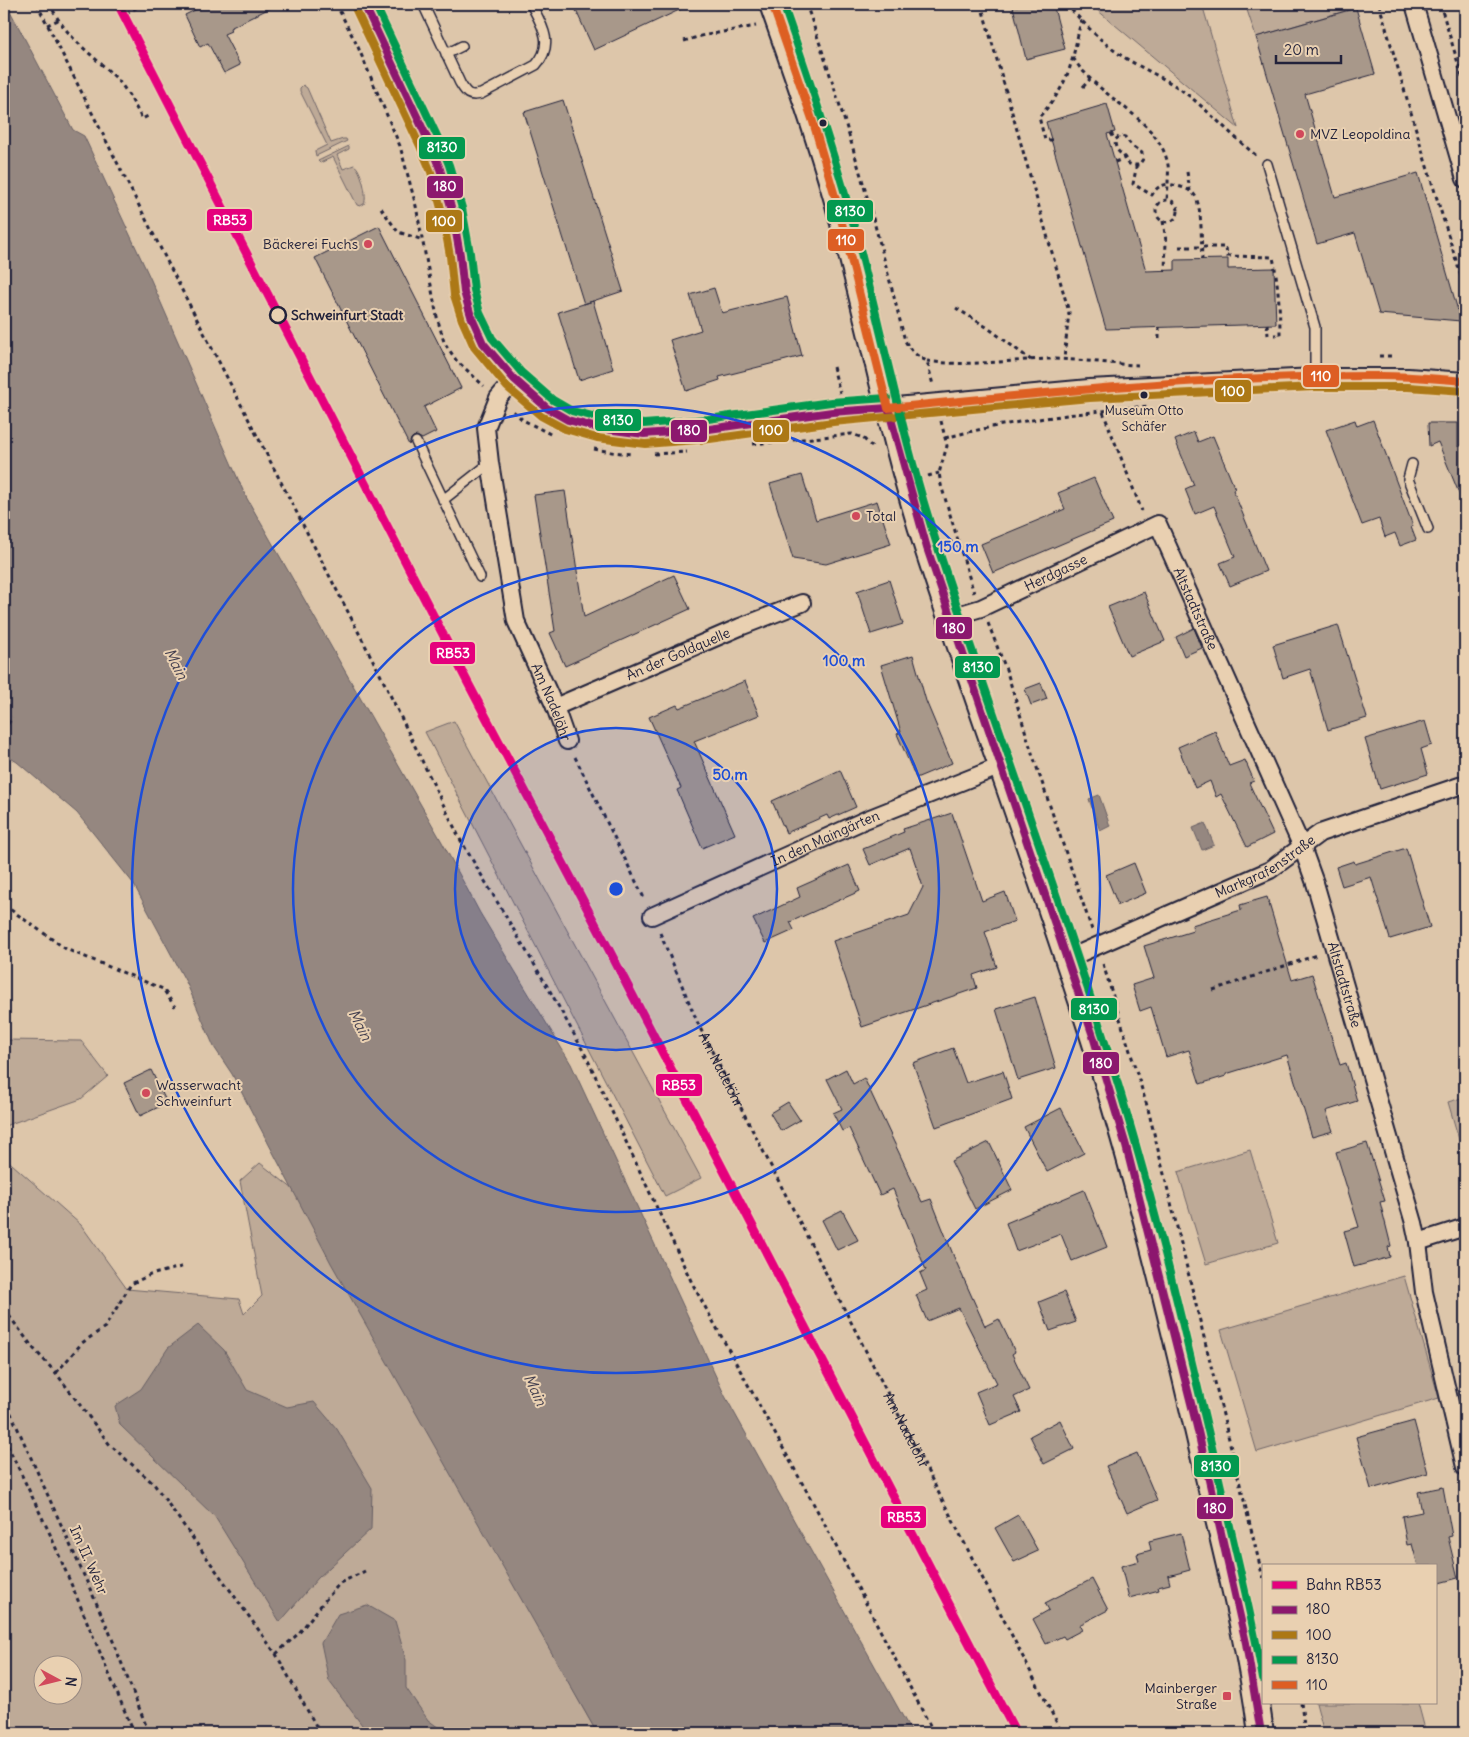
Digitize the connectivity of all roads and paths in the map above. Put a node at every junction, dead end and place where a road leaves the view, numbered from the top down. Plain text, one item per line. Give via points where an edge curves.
1 (37, 4) edge
2 (130, 4) edge
3 (336, 4) edge
4 (364, 4) edge
5 (423, 4) edge
6 (532, 4) edge
7 (772, 4) edge
8 (806, 4) edge
9 (981, 4) edge
10 (1066, 4) edge
11 (1379, 4) edge
12 (1414, 4) edge
13 (1440, 4) edge
14 (142, 5) dead end
15 (53, 10) dead end
16 (133, 10) junction
17 (126, 13) dead end
18 (58, 20) junction
19 (1081, 20) junction
20 (47, 25) junction
21 (756, 26) dead end
22 (684, 41) dead end
23 (462, 46) dead end
24 (446, 54) junction
25 (1073, 58) junction
26 (1090, 79) junction
27 (1465, 86) edge
28 (1083, 87) dead end
29 (148, 116) dead end
30 (1111, 133) dead end
31 (1052, 140) dead end
32 (1116, 140) junction
33 (1125, 158) junction
34 (1115, 162) dead end
35 (1267, 164) joint
36 (1136, 165) junction
37 (1187, 172) dead end
38 (1465, 179) edge
39 (1168, 184) junction
40 (1190, 191) junction
41 (1167, 200) junction
42 (381, 208) dead end
43 (1163, 221) junction
44 (423, 241) junction
45 (1201, 247) junction
46 (1179, 248) dead end
47 (1202, 260) dead end
48 (1165, 270) dead end
49 (1465, 289) edge
50 (956, 308) dead end
51 (1268, 324) dead end
52 (1159, 327) dead end
53 (1268, 335) dead end
54 (1274, 335) dead end
55 (1159, 339) dead end
56 (1370, 356) dead end
57 (1398, 356) dead end
58 (1064, 359) junction
59 (1031, 360) junction
60 (927, 361) junction
61 (1144, 365) dead end
62 (1315, 377) junction
63 (514, 379) junction
64 (1465, 381) edge
65 (498, 398) junction
66 (937, 403) junction
67 (888, 408) junction
68 (852, 434) dead end
69 (416, 442) dead end
70 (876, 453) dead end
71 (490, 463) junction
72 (1412, 464) dead end
73 (443, 500) junction
74 (1154, 526) junction
75 (1428, 529) dead end
76 (480, 577) dead end
77 (802, 603) dead end
78 (951, 617) junction
79 (555, 707) junction
80 (12, 717) dead end
81 (4, 731) edge
82 (567, 741) joint
83 (1001, 766) junction
84 (1465, 784) edge
85 (1302, 847) junction
86 (4, 905) edge
87 (652, 916) junction
88 (1334, 949) junction
89 (1067, 959) junction
90 (1212, 990) dead end
91 (175, 1007) dead end
92 (1465, 1228) edge
93 (1418, 1242) junction
94 (185, 1266) dead end
95 (4, 1309) edge
96 (56, 1373) junction
97 (4, 1398) edge
98 (4, 1438) edge
99 (1465, 1467) edge
100 (365, 1571) dead end
101 (276, 1654) junction
102 (1301, 1704) edge
103 (134, 1733) edge
104 (149, 1733) edge
105 (320, 1733) edge
106 (934, 1733) edge
107 (1062, 1733) edge
108 (1261, 1733) edge
109 (1305, 1733) edge

1 - 20 path
2 - 16 path
3 - 44 path via 400,146
4 - 63 street via 440,169 452,210 464,292 471,316 483,342
5 - 24 lane
6 - 24 lane via 545,32 546,44 536,65 473,96 466,93
7 - 67 main road via 837,203
8 - 60 path via 830,70 882,246 905,341 910,350
9 - 58 path via 1069,312
10 - 19 path
11 - 49 path
12 - 38 street
13 - 27 path
14 - 16 path
15 - 18 path
16 - 17 path
18 - 20 path
18 - 29 path via 119,82 142,119
19 - 25 path
19 - 35 path via 1118,53 1188,95
20 - 106 path via 374,663 460,839 586,1056 692,1284 818,1510
21 - 22 path
23 - 24 lane
25 - 26 path
25 - 31 path via 1065,82 1040,117 1045,140
26 - 28 path
26 - 39 path via 1154,136 1164,151
30 - 32 path
32 - 33 path via 1115,148
32 - 36 path via 1124,137 1142,153 1143,159
33 - 34 path
33 - 36 path via 1127,163
35 - 62 lane via 1315,327
36 - 39 path via 1133,184 1152,195 1156,188
37 - 40 path
39 - 40 path
39 - 41 path
40 - 45 path via 1199,205
41 - 43 path via 1156,209
41 - 43 path via 1174,202 1178,212 1173,220
42 - 44 path via 398,232
43 - 48 path
44 - 65 path via 436,317 444,342 456,360
45 - 46 path
45 - 47 path
45 - 54 path via 1226,246 1227,256 1273,257 1280,311 1280,335
50 - 59 path
51 - 53 path
52 - 55 path
56 - 57 path
58 - 59 path
58 - 61 path
59 - 60 path
60 - 66 path
62 - 64 street
62 - 66 street via 1089,388
63 - 65 street, Am Nadelöhr
63 - 67 street via 547,408 568,420 644,434
65 - 71 street, Am Nadelöhr via 486,428
66 - 67 street
66 - 74 path via 945,438 966,432 1103,412
67 - 78 main road via 927,548
68 - 70 path via 864,438
69 - 73 lane
71 - 73 lane
71 - 79 street, Am Nadelöhr via 516,621
72 - 75 lane via 1408,479
73 - 76 lane
74 - 78 street, Herdgasse via 981,608
74 - 85 street, Altstadtstraße
77 - 79 street, An der Goldquelle
78 - 83 main road
79 - 82 street, Am Nadelöhr
80 - 81 path
82 - 87 path, Am Nadelöhr
83 - 87 street, In den Maingärten via 865,820
83 - 89 main road
84 - 85 street, Markgrafenstraße via 1320,833
85 - 88 street, Altstadtstraße
85 - 89 street, Markgrafenstraße via 1270,870
86 - 91 path via 66,949 164,990
87 - 107 path, Am Nadelöhr via 704,1034
88 - 90 path
88 - 93 street, Altstadtstraße
89 - 108 main road via 1114,1105 1159,1272 1246,1643
92 - 93 street
93 - 99 street, Altstadtstraße via 1424,1292
94 - 96 path via 130,1284 105,1327 82,1343
95 - 96 path
96 - 101 path via 110,1445 154,1484
97 - 104 path, Im II. Wehr via 109,1631
98 - 103 path via 50,1534
100 - 101 path via 340,1583 299,1634
101 - 105 path
102 - 109 path

